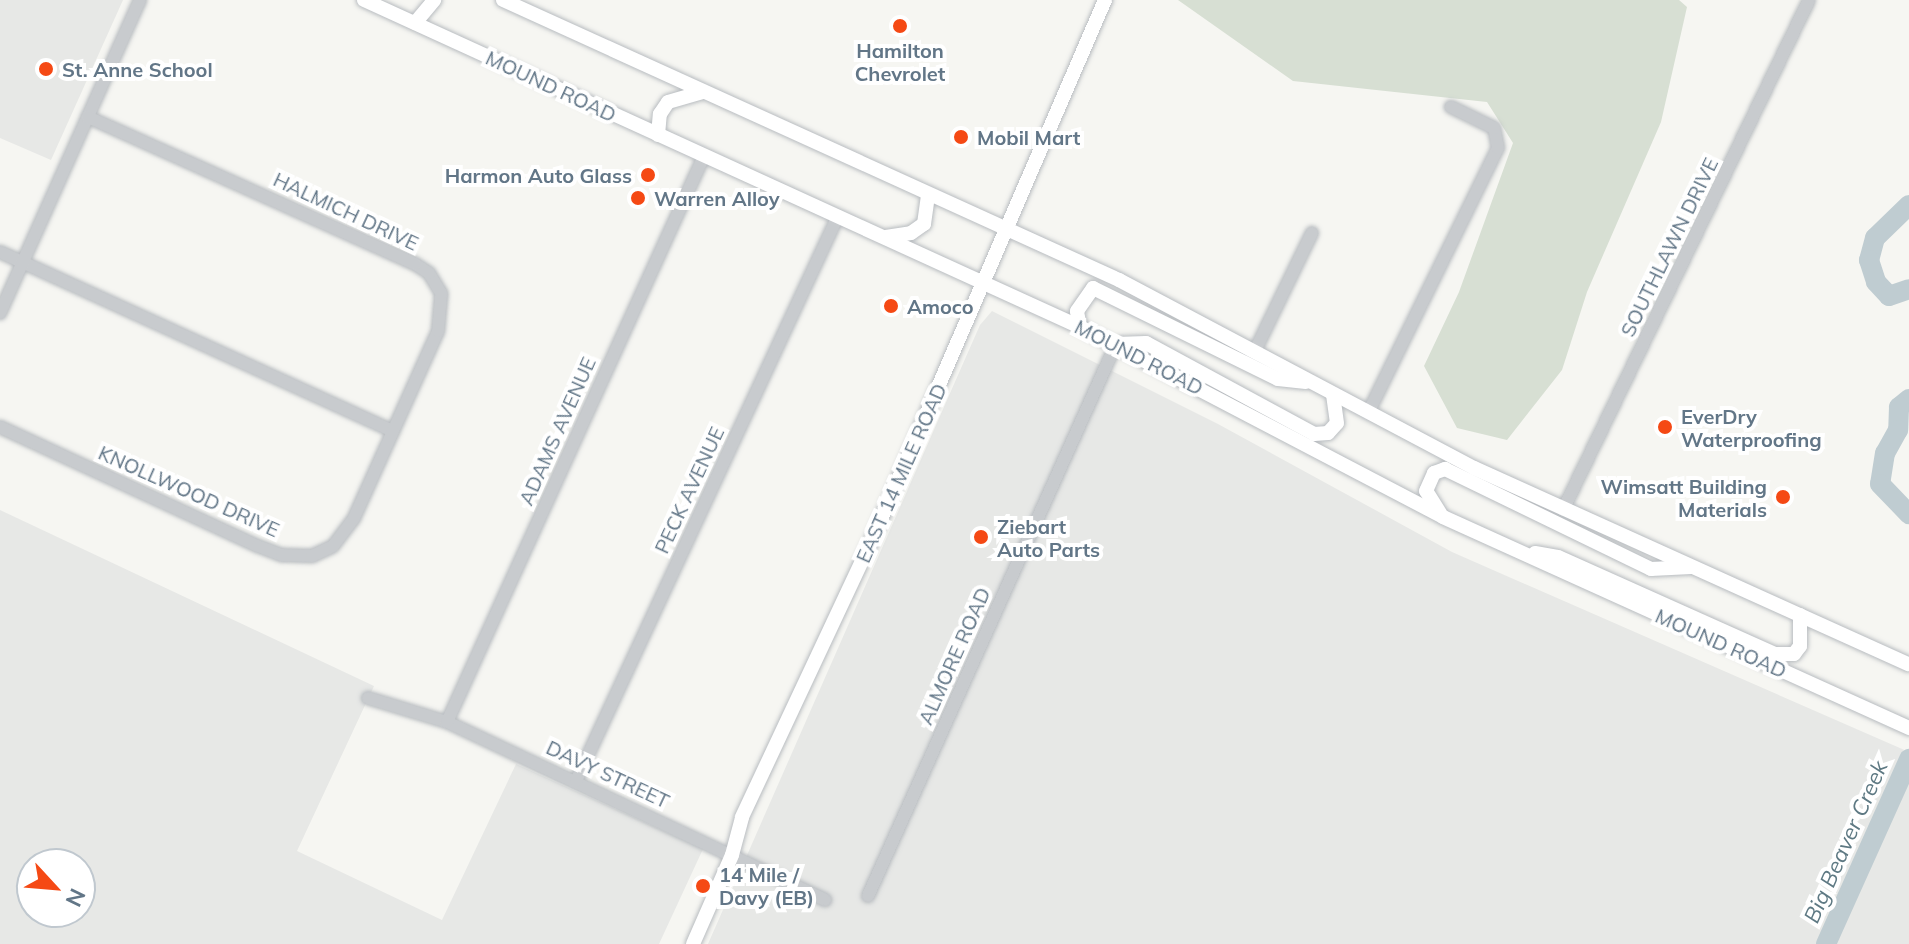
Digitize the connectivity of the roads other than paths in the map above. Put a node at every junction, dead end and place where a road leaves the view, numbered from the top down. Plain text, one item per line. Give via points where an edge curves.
1 (140, 0) edge
2 (364, 0) edge
3 (434, 0) edge
4 (503, 0) edge
5 (1105, 0) edge
6 (1809, 0) edge
7 (415, 23) junction
8 (703, 92) junction
9 (1451, 107) dead end
10 (88, 117) junction
11 (658, 135) junction
12 (704, 156) junction
13 (928, 194) junction
14 (838, 216) junction
15 (1007, 230) junction
16 (1312, 233) dead end
17 (885, 237) junction
18 (0, 252) edge
19 (23, 263) junction
20 (984, 283) junction
21 (0, 313) edge
22 (1080, 327) junction
23 (1116, 344) junction
24 (1252, 357) junction
25 (1333, 394) junction
26 (1368, 413) junction
27 (0, 427) edge
28 (393, 431) junction
29 (1563, 510) junction
30 (1443, 517) junction
31 (1515, 549) junction
32 (1691, 567) junction
33 (1800, 615) junction
34 (1909, 664) edge
35 (368, 698) dead end
36 (447, 722) junction
37 (1909, 728) edge
38 (576, 781) junction
39 (732, 855) junction
40 (868, 896) dead end
41 (825, 900) dead end
42 (693, 944) edge

1 - 10 street
2 - 7 main road, MOUND ROAD
3 - 7 main road
4 - 8 main road
5 - 15 main road, EAST 14 MILE ROAD
6 - 29 street, SOUTHLAWN DRIVE
7 - 11 main road, MOUND ROAD
8 - 11 main road via 668,102 660,114
8 - 13 main road
9 - 26 street via 1494,128 1498,148
10 - 19 street
10 - 28 street, HALMICH DRIVE via 429,273 441,293 442,315
11 - 12 main road, MOUND ROAD
12 - 14 main road, MOUND ROAD
12 - 36 street, ADAMS AVENUE
13 - 15 main road
13 - 17 main road via 928,216 919,229
14 - 17 main road, MOUND ROAD
14 - 38 street, PECK AVENUE
15 - 20 main road, EAST 14 MILE ROAD
15 - 24 main road
16 - 24 street
17 - 20 main road, MOUND ROAD
18 - 19 street
19 - 21 street
19 - 28 street
20 - 22 main road, MOUND ROAD
20 - 39 main road, EAST 14 MILE ROAD via 742,817
22 - 23 main road, MOUND ROAD
22 - 24 main road via 1077,311 1093,288
23 - 25 main road via 1146,343 1314,434 1328,433 1337,423
23 - 30 main road, MOUND ROAD
23 - 40 street, ALMORE ROAD
24 - 25 main road
25 - 26 main road
26 - 29 main road
27 - 28 street, KNOLLWOOD DRIVE via 258,546 300,558 324,552 343,536
29 - 32 main road
30 - 31 main road, MOUND ROAD
30 - 32 main road via 1426,491 1434,473 1445,469 1651,569
31 - 33 main road via 1558,557 1775,654 1794,654 1800,646
31 - 37 main road, MOUND ROAD
32 - 33 main road
33 - 34 main road
35 - 36 street, DAVY STREET
36 - 38 street, DAVY STREET
38 - 39 street, DAVY STREET
39 - 41 street, DAVY STREET
39 - 42 main road, EAST 14 MILE ROAD

